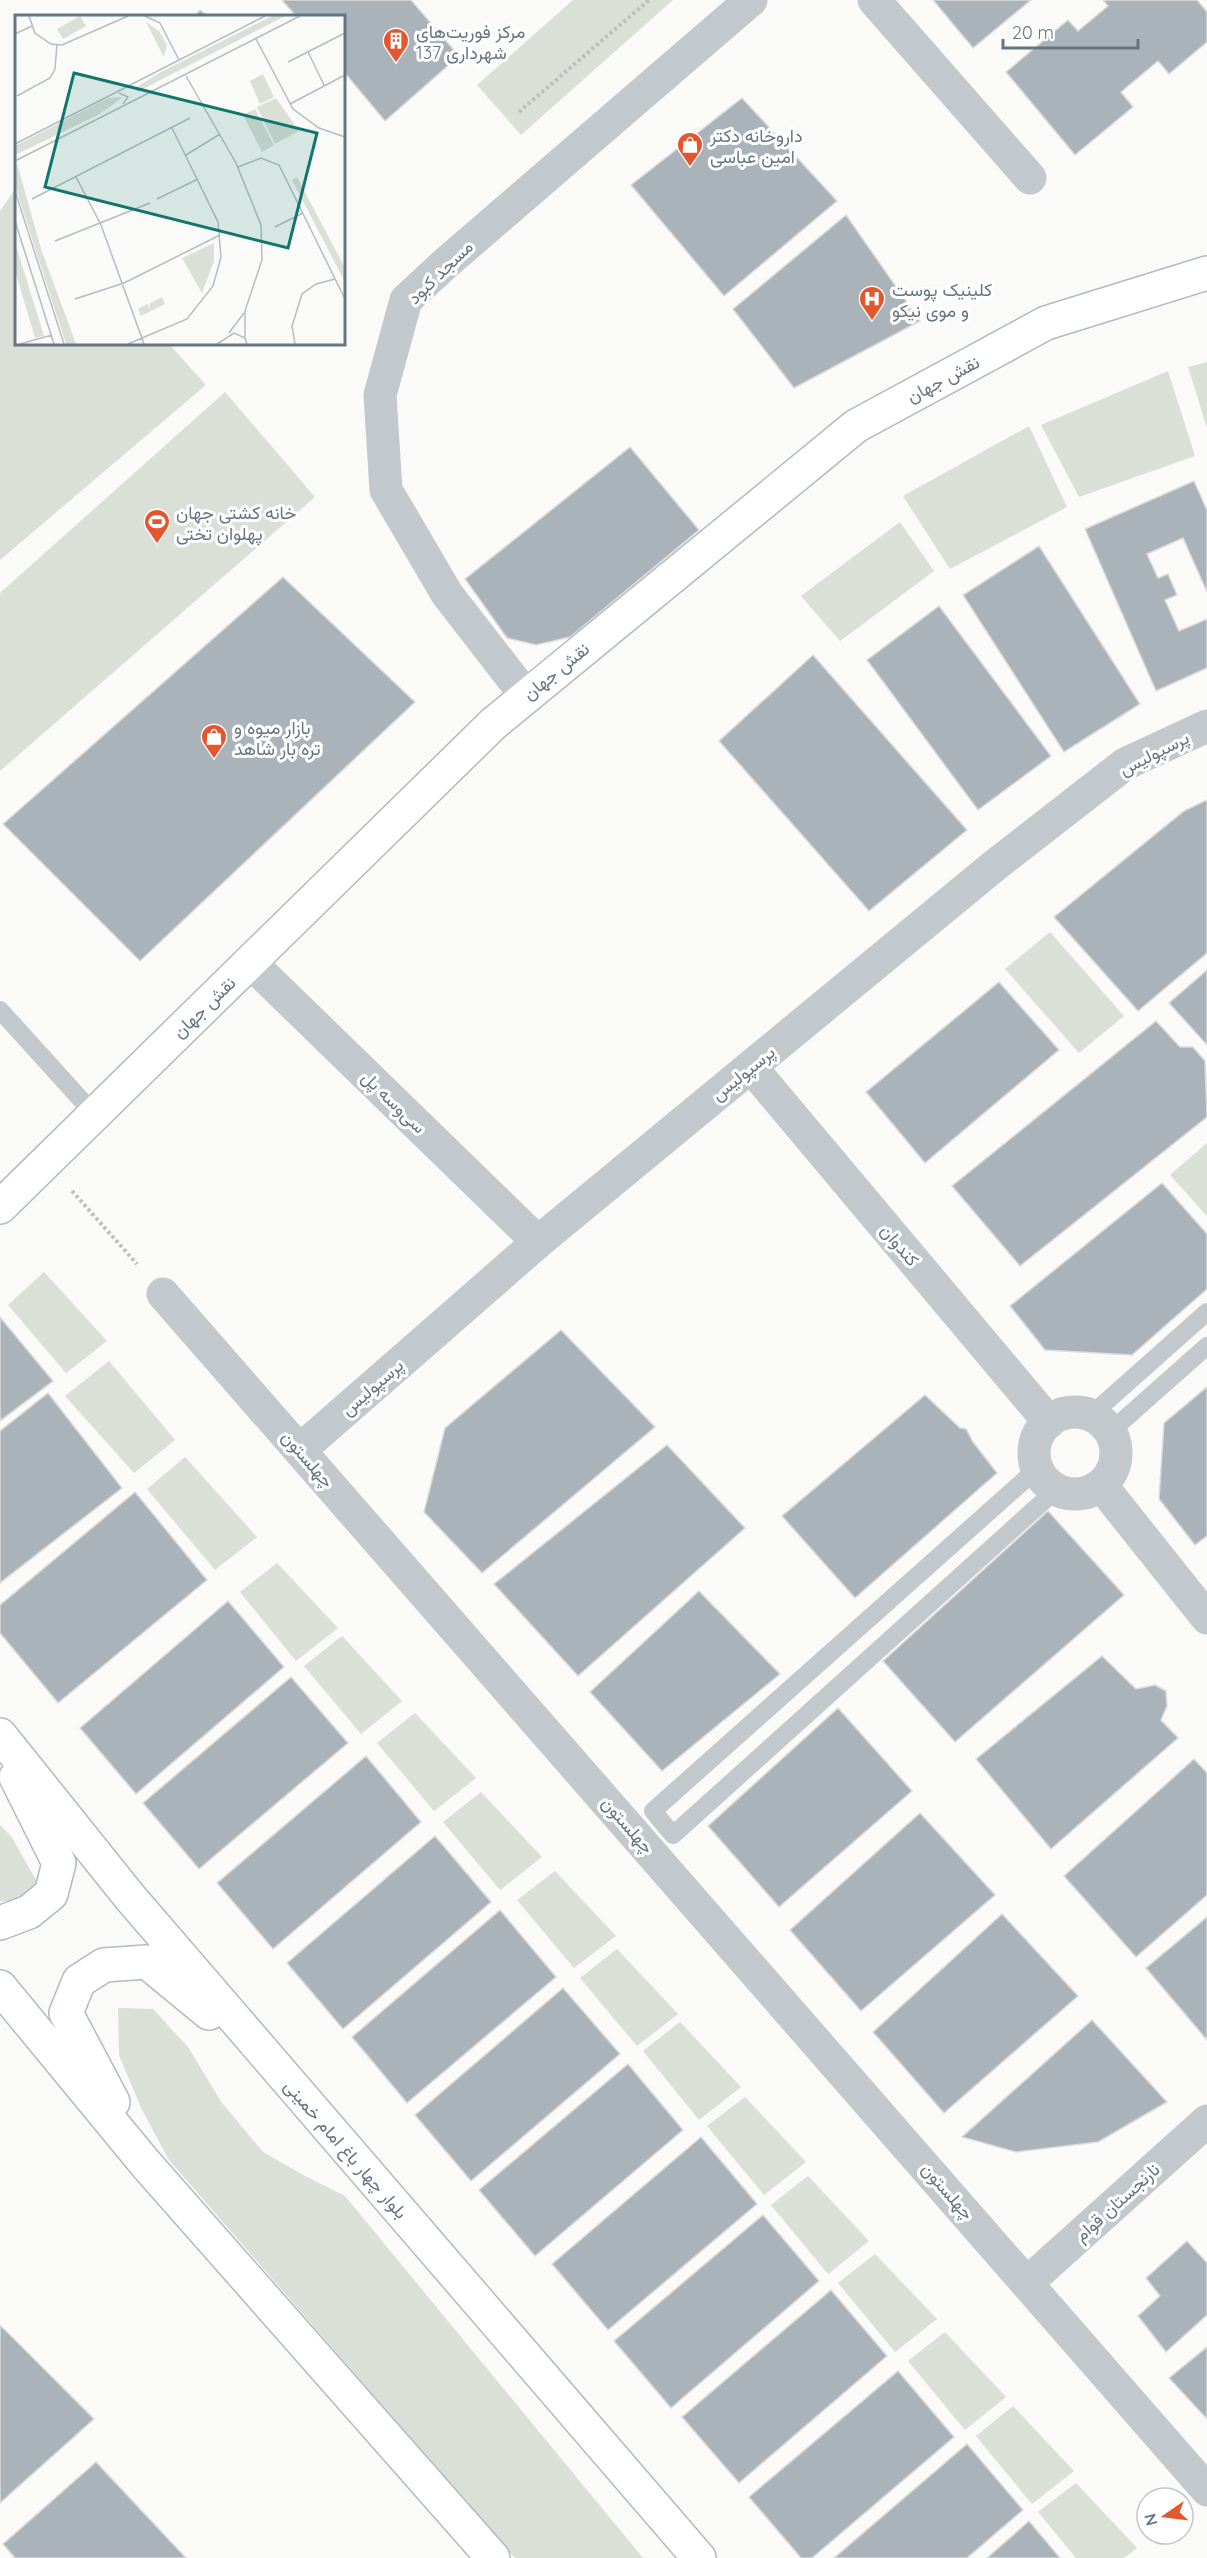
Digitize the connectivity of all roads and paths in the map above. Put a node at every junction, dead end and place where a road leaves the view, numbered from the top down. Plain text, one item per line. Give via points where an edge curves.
1 (649, 0) edge
2 (751, 0) edge
3 (874, 0) edge
4 (519, 112) dead end
5 (1030, 178) dead end
6 (1207, 273) edge
7 (526, 696) junction
8 (1207, 726) edge
9 (250, 962) junction
10 (0, 1010) edge
11 (751, 1067) junction
12 (95, 1115) junction
13 (46, 1162) junction
14 (2, 1199) edge
15 (538, 1242) junction
16 (163, 1294) joint
17 (1207, 1312) edge
18 (1207, 1346) edge
19 (1048, 1422) junction
20 (1100, 1424) junction
21 (300, 1450) junction
22 (1047, 1478) junction
23 (1101, 1485) junction
24 (1207, 1618) edge
25 (0, 1735) edge
26 (0, 1745) edge
27 (0, 1923) edge
28 (0, 1987) edge
29 (274, 2065) junction
30 (1207, 2121) edge
31 (145, 2163) junction
32 (1028, 2282) junction
33 (1207, 2490) edge
34 (493, 2558) edge
35 (699, 2558) edge

1 - 4 path
2 - 7 street, مسجد کبود via 406,300 381,395 386,490 447,594
3 - 5 street
6 - 7 main road, نقش جهان via 1046,323 856,426
7 - 9 main road, نقش جهان
8 - 11 street, پرسپولیس via 1125,764 994,866
9 - 12 main road, نقش جهان
9 - 15 street, سی‌وسه پل
10 - 12 lane
11 - 15 street, پرسپولیس
11 - 19 street, کندوان
12 - 13 main road, نقش جهان
13 - 14 main road, نقش جهان
13 - 16 path
15 - 21 street, پرسپولیس
16 - 21 street, چهلستون
17 - 20 lane
18 - 20 lane
19 - 20 street via 1072,1413
19 - 22 street via 1035,1447
20 - 23 street via 1116,1450 1110,1475
21 - 32 street, چهلستون
22 - 22 lane via 652,1811 673,1835
22 - 23 street via 1061,1492 1076,1494
23 - 24 street
25 - 29 main road, بلوار چهار باغ امام خمینی via 129,1896
26 - 27 main road via 59,1863 51,1894 29,1912
28 - 31 main road
29 - 31 main road via 147,1962 104,1965 79,1981 66,2013
29 - 35 main road, بلوار چهار باغ امام خمینی
30 - 32 street, نارنجستان قوام
31 - 34 main road
32 - 33 street, چهلستون

